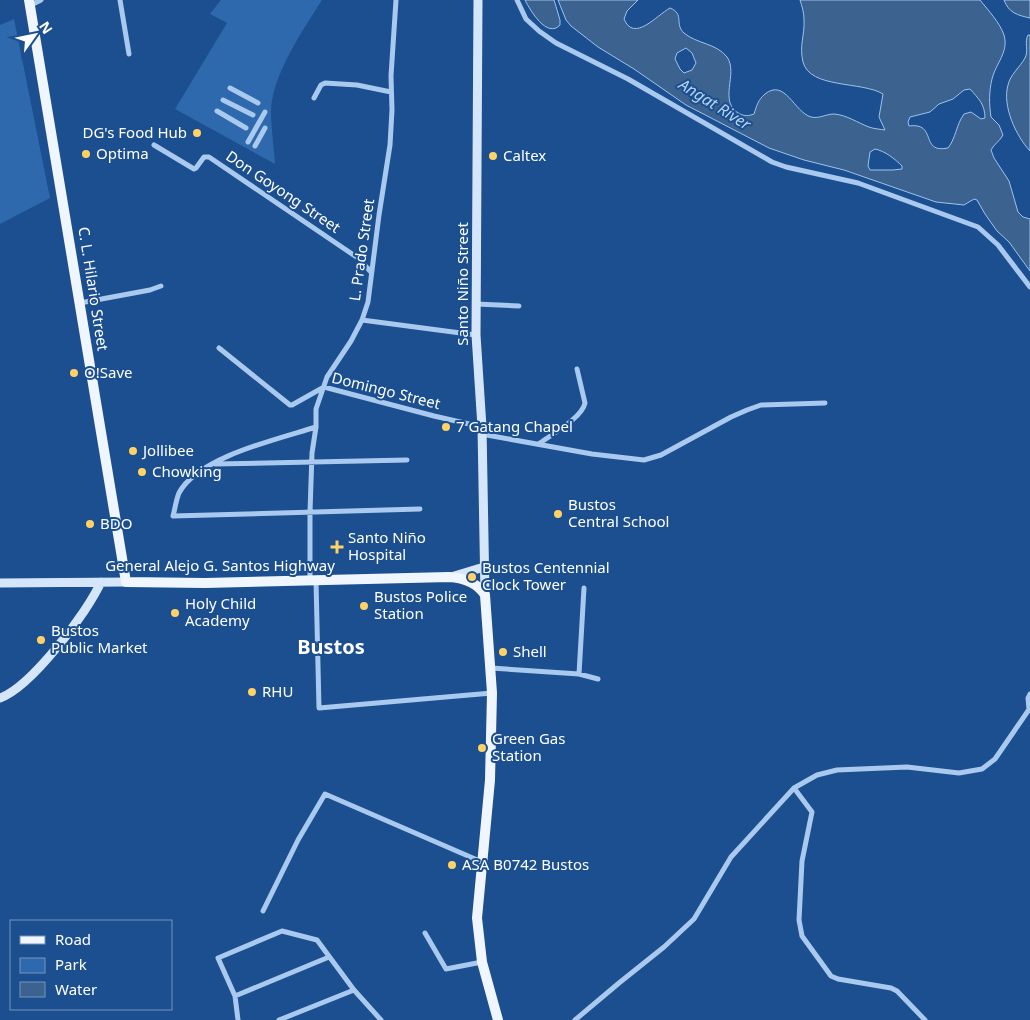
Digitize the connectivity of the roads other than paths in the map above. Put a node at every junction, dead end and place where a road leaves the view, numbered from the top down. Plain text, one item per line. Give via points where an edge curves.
1 (42, 0) edge
2 (120, 0) edge
3 (396, 0) edge
4 (478, 0) edge
5 (517, 0) edge
6 (29, 3) edge
7 (129, 54) dead end
8 (230, 88) dead end
9 (391, 92) junction
10 (314, 98) dead end
11 (223, 100) dead end
12 (258, 103) dead end
13 (217, 111) dead end
14 (265, 112) dead end
15 (252, 115) dead end
16 (246, 128) dead end
17 (265, 128) dead end
18 (248, 142) dead end
19 (154, 145) dead end
20 (255, 146) dead end
21 (371, 272) junction
22 (161, 286) dead end
23 (1030, 287) edge
24 (80, 303) junction
25 (476, 304) junction
26 (519, 306) dead end
27 (362, 320) junction
28 (476, 336) junction
29 (219, 348) dead end
30 (576, 369) dead end
31 (324, 387) junction
32 (825, 402) dead end
33 (316, 427) junction
34 (481, 430) junction
35 (540, 444) junction
36 (407, 460) dead end
37 (312, 462) junction
38 (210, 464) junction
39 (420, 509) dead end
40 (310, 512) junction
41 (484, 567) junction
42 (449, 577) junction
43 (313, 581) junction
44 (101, 582) junction
45 (126, 582) junction
46 (0, 583) edge
47 (584, 588) dead end
48 (485, 594) junction
49 (491, 668) junction
50 (579, 674) junction
51 (598, 679) dead end
52 (492, 693) junction
53 (1030, 694) edge
54 (0, 698) edge
55 (1030, 709) edge
56 (794, 788) junction
57 (482, 862) junction
58 (263, 911) dead end
59 (425, 933) dead end
60 (330, 956) junction
61 (482, 962) junction
62 (354, 990) junction
63 (235, 996) junction
64 (238, 1020) edge
65 (279, 1020) edge
66 (381, 1020) edge
67 (498, 1020) edge
68 (575, 1020) edge
69 (925, 1020) edge

1 - 6 street
2 - 7 street
3 - 9 street, L. Prado Street
4 - 25 street, Santo Niño Street
5 - 23 street via 526,19 556,43 628,79 772,162 858,184 978,227 998,245
6 - 24 main road, C. L. Hilario Street
8 - 12 street
9 - 10 street via 325,83
9 - 21 street, L. Prado Street via 390,145
11 - 15 street
13 - 16 street
14 - 18 street
17 - 20 street
19 - 21 street, Don Goyong Street via 194,169 204,157 209,157 358,258
21 - 27 street, L. Prado Street via 368,302
22 - 24 street
24 - 45 main road, C. L. Hilario Street
25 - 26 street
25 - 28 street, Santo Niño Street
27 - 28 street
27 - 31 street, L. Prado Street
28 - 34 street, Santo Niño Street
29 - 31 street, Domingo Street via 290,405
30 - 35 street via 584,408
31 - 33 street, L. Prado Street via 316,409
31 - 34 street, Domingo Street
32 - 35 street, Domingo Street via 761,405 731,416 652,459 626,459
33 - 37 street, L. Prado Street
33 - 38 street
34 - 35 street, Domingo Street
34 - 41 street, Santo Niño Street
36 - 37 street
37 - 38 street
37 - 40 street, L. Prado Street
38 - 40 street via 179,494 173,516
39 - 40 street
40 - 43 street, L. Prado Street
41 - 42 street
41 - 48 street, Santo Niño Street
42 - 43 main road, General Alejo G. Santos Highway
42 - 48 main road, General Alejo G. Santos Highway via 469,581
43 - 45 main road, General Alejo G. Santos Highway
43 - 52 street, L. Prado Street via 319,708
44 - 45 street, General Alejo G. Santos Highway
44 - 46 street, General Alejo G. Santos Highway
44 - 54 street via 89,605 44,662 17,688
47 - 50 street
48 - 49 main road
49 - 50 street
49 - 52 main road
50 - 51 street
52 - 57 main road via 490,780
53 - 55 street
55 - 56 street via 995,759 982,769 959,773 908,767 837,770 817,775
56 - 68 street via 731,857 694,919
56 - 69 street via 812,812 802,861 799,920 802,936 831,976 891,988
57 - 58 street via 325,794
57 - 61 main road via 477,918
59 - 61 street via 446,969
60 - 62 street
60 - 63 street
60 - 63 street via 317,940 282,931 227,954 218,958
61 - 67 main road
62 - 65 street
62 - 66 street
63 - 64 street

